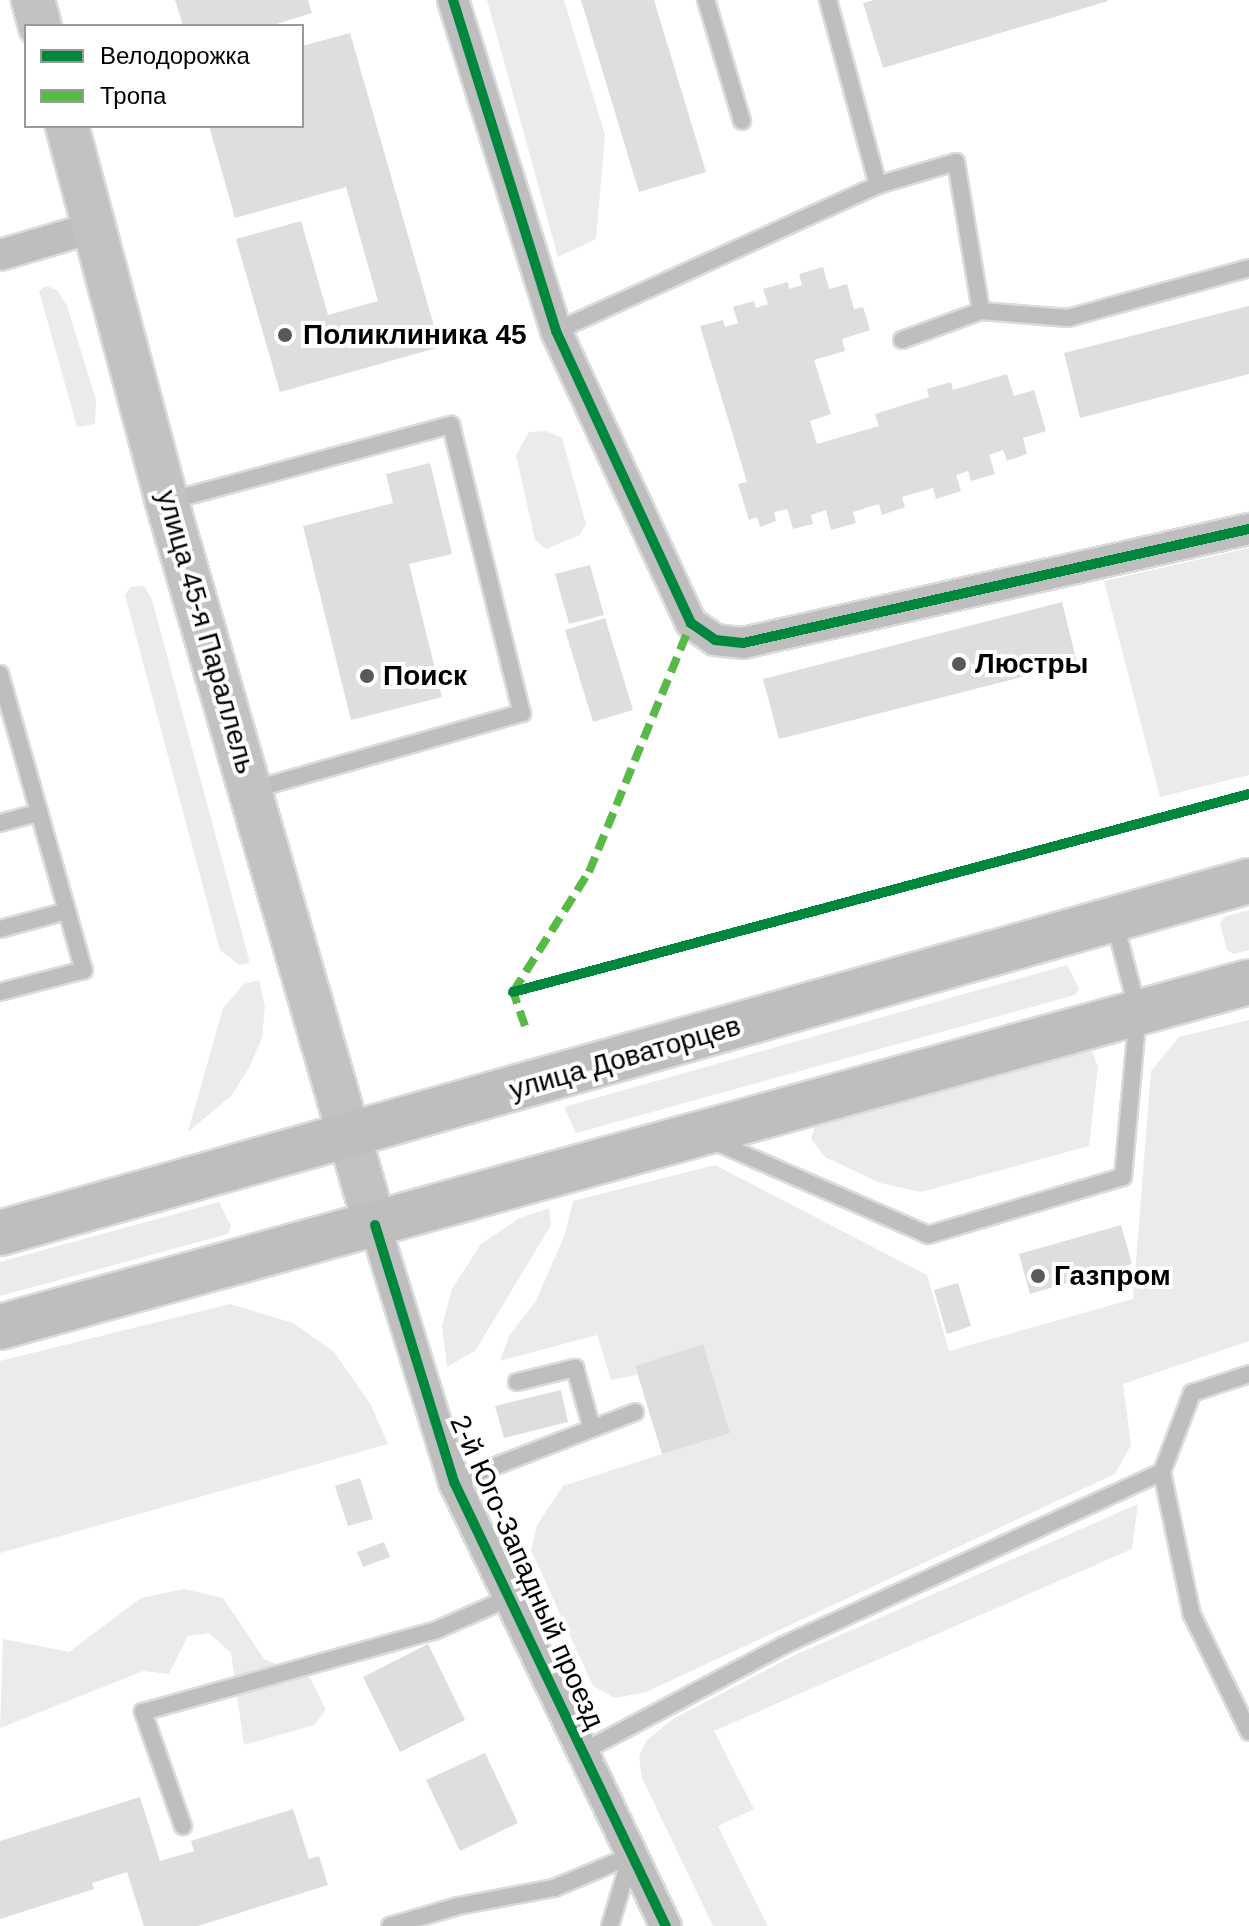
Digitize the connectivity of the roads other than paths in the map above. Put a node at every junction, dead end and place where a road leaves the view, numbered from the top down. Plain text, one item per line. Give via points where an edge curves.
1 (33, 0) edge
2 (453, 0) edge
3 (706, 0) edge
4 (828, 0) edge
5 (39, 24) edge
6 (742, 121) dead end
7 (67, 128) edge
8 (878, 185) junction
9 (92, 228) junction
10 (0, 255) edge
11 (1249, 268) edge
12 (981, 311) junction
13 (556, 331) junction
14 (902, 340) dead end
15 (167, 502) junction
16 (1249, 529) edge
17 (0, 674) edge
18 (252, 790) junction
19 (38, 813) junction
20 (0, 823) edge
21 (1249, 881) edge
22 (67, 911) junction
23 (1114, 919) junction
24 (0, 929) edge
25 (1249, 982) edge
26 (0, 992) edge
27 (1138, 1011) junction
28 (695, 1133) junction
29 (350, 1137) junction
30 (375, 1225) junction
31 (0, 1233) edge
32 (0, 1327) edge
33 (1249, 1374) edge
34 (517, 1382) dead end
35 (635, 1412) dead end
36 (592, 1429) junction
37 (1162, 1472) junction
38 (454, 1482) junction
39 (507, 1599) junction
40 (1249, 1732) edge
41 (582, 1752) junction
42 (183, 1826) dead end
43 (631, 1856) junction
44 (390, 1926) edge
45 (610, 1926) edge
46 (666, 1926) edge

1 - 5 main road
2 - 13 street
3 - 6 lane
4 - 8 lane
7 - 9 main road, улица 45-я Параллель
8 - 12 lane via 956,162
8 - 13 lane
9 - 10 street
9 - 15 main road, улица 45-я Параллель
11 - 12 lane via 1068,318
12 - 14 lane
13 - 16 street via 691,623 715,640 743,643
15 - 18 main road, улица 45-я Параллель
15 - 18 lane via 451,425 522,713
17 - 19 lane
18 - 29 main road, улица 45-я Параллель
19 - 20 lane
19 - 22 lane
21 - 23 main road, улица Доваторцев
22 - 24 lane
22 - 26 lane via 84,970
23 - 27 lane
23 - 29 main road, улица Доваторцев
25 - 27 main road
27 - 28 main road
27 - 28 lane via 1123,1177 928,1235
28 - 30 main road
29 - 30 main road, улица 45-я Параллель
29 - 31 main road, улица Доваторцев
30 - 32 main road
30 - 38 street, 2-й Юго-Западный проезд
33 - 37 lane via 1192,1393
34 - 36 lane via 575,1368
35 - 36 lane
36 - 38 lane
37 - 40 lane via 1192,1615
37 - 41 lane via 784,1645
38 - 39 street, 2-й Юго-Западный проезд
39 - 41 street, 2-й Юго-Западный проезд
39 - 42 lane via 434,1631 143,1712
41 - 43 street, 2-й Юго-Западный проезд
43 - 44 lane via 554,1888 458,1906
43 - 45 lane
43 - 46 street, 2-й Юго-Западный проезд

